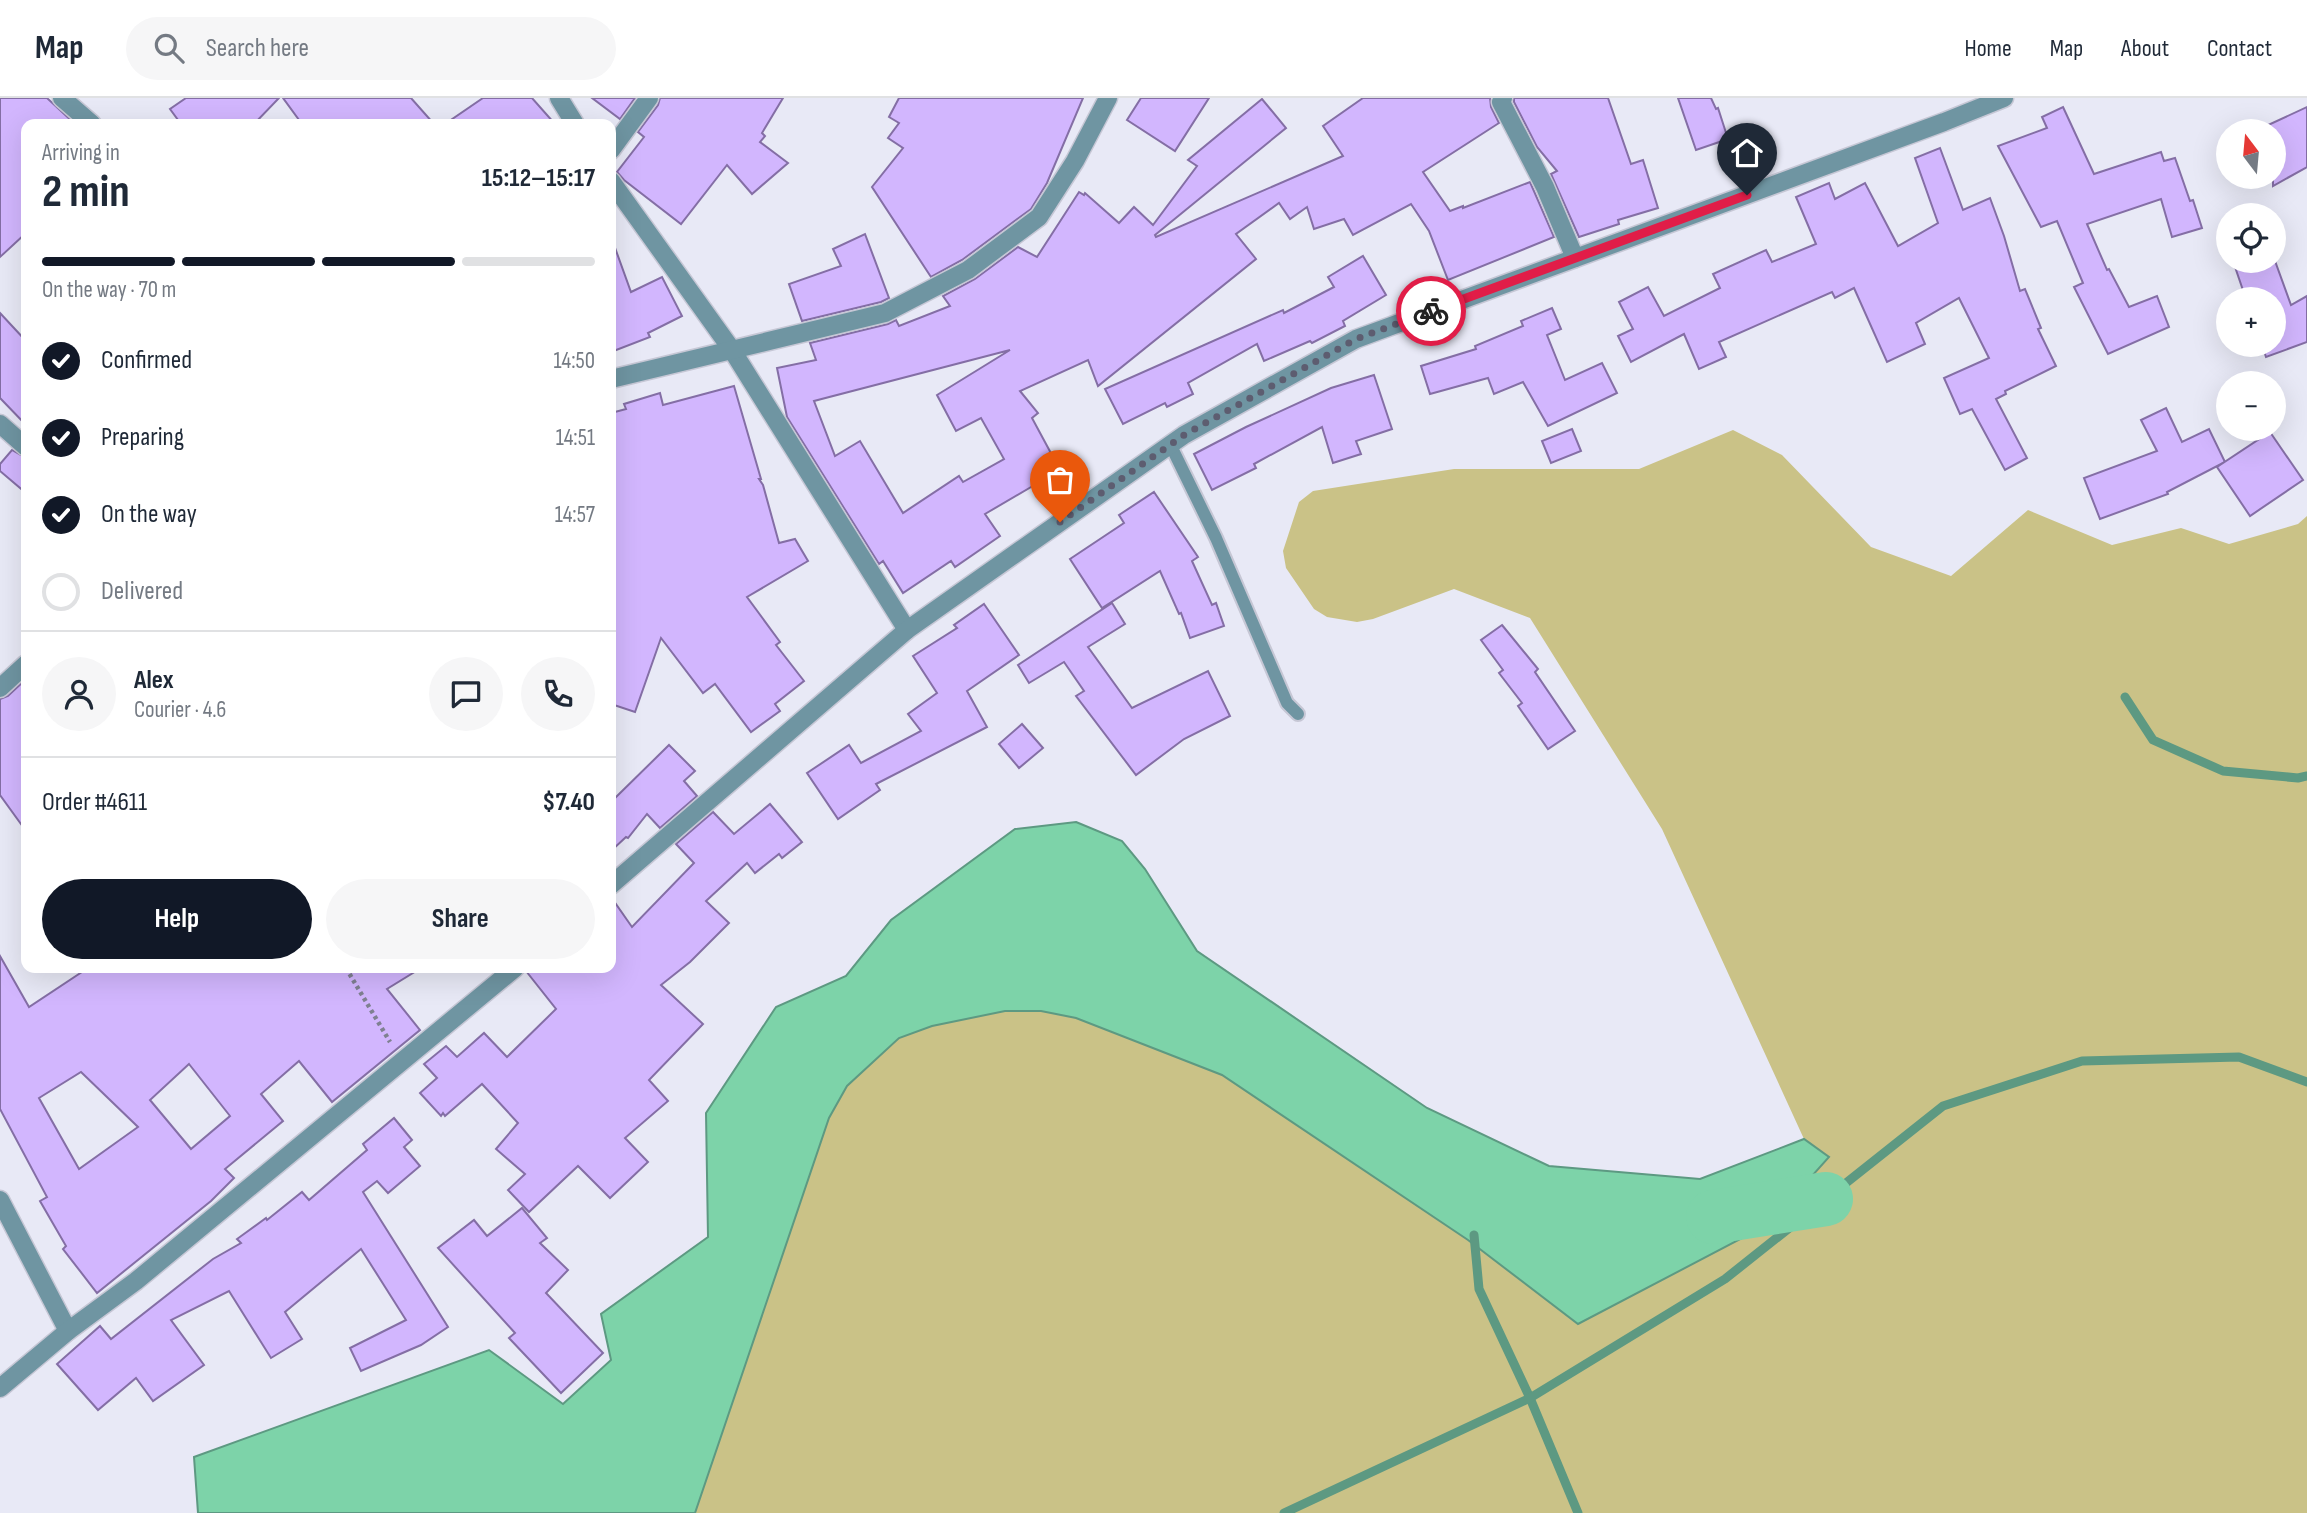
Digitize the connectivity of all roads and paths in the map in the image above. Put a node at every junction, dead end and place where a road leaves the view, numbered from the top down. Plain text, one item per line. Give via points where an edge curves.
1 (62, 98) edge
2 (559, 98) edge
3 (649, 98) edge
4 (1108, 98) edge
5 (1503, 98) edge
6 (2004, 98) edge
7 (86, 119) edge
8 (572, 119) edge
9 (616, 143) edge
10 (616, 188) edge
11 (1575, 258) junction
12 (732, 350) junction
13 (616, 378) edge
14 (0, 424) edge
15 (21, 443) edge
16 (1170, 444) junction
17 (907, 630) junction
18 (21, 669) edge
19 (0, 688) edge
20 (1298, 714) dead end
21 (616, 881) edge
22 (349, 973) edge
23 (509, 973) edge
24 (402, 1062) junction
25 (0, 1200) edge
26 (68, 1331) junction
27 (0, 1388) edge

1 - 7 street
2 - 8 street
3 - 9 street
4 - 12 street via 1039,217 968,270 885,313
5 - 11 street
6 - 11 street
10 - 12 street
11 - 16 street via 1356,339
12 - 13 street
12 - 17 street
14 - 15 street
16 - 17 street
16 - 20 lane via 1287,703
17 - 21 street
18 - 19 street
22 - 24 path
23 - 24 street
24 - 26 street via 136,1281
25 - 26 street
26 - 27 street

